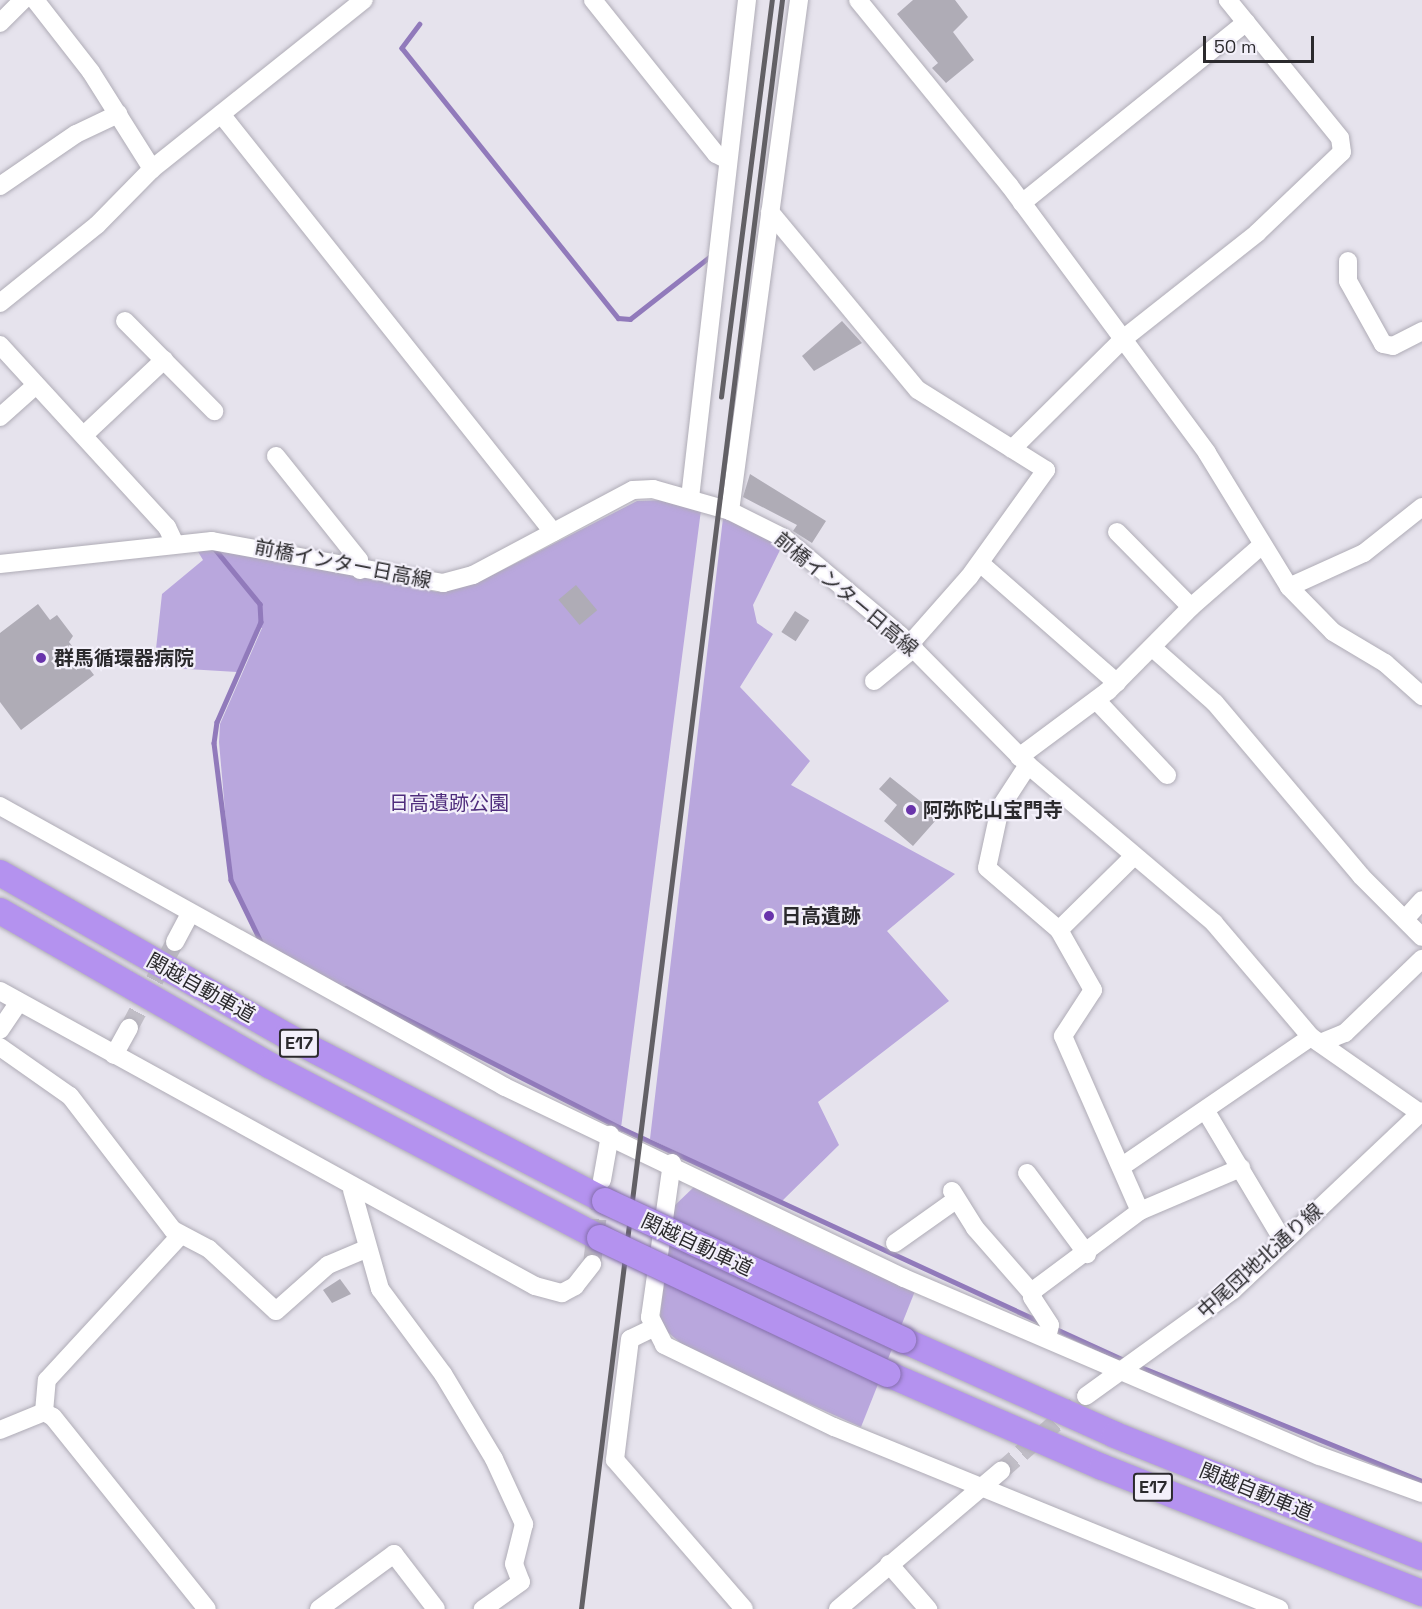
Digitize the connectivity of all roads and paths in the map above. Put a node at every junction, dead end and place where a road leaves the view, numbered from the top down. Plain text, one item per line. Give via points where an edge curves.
1 (24, 0) edge
2 (35, 0) edge
3 (364, 0) edge
4 (592, 0) edge
5 (747, 0) edge
6 (799, 0) edge
7 (858, 0) edge
8 (1228, 0) edge
9 (1246, 22) junction
10 (0, 23) edge
11 (118, 114) junction
12 (221, 114) junction
13 (726, 159) junction
14 (152, 169) junction
15 (0, 186) edge
16 (1022, 203) junction
17 (770, 212) junction
18 (1348, 261) dead end
19 (0, 303) edge
20 (125, 321) dead end
21 (1422, 331) edge
22 (1123, 339) junction
23 (0, 345) edge
24 (164, 360) junction
25 (36, 384) junction
26 (214, 411) dead end
27 (0, 417) edge
28 (84, 435) junction
29 (1012, 449) junction
30 (276, 456) dead end
31 (690, 498) junction
32 (1422, 507) edge
33 (730, 511) junction
34 (553, 532) junction
35 (1117, 532) dead end
36 (174, 542) junction
37 (1262, 545) junction
38 (980, 563) junction
39 (0, 564) edge
40 (360, 570) junction
41 (1289, 587) junction
42 (1191, 607) junction
43 (912, 646) junction
44 (1154, 649) junction
45 (874, 681) dead end
46 (1117, 682) junction
47 (1422, 696) edge
48 (1097, 701) junction
49 (1024, 761) junction
50 (1167, 775) dead end
51 (0, 806) edge
52 (1132, 858) junction
53 (0, 873) edge
54 (1422, 900) edge
55 (0, 911) edge
56 (189, 916) junction
57 (1406, 918) junction
58 (1059, 930) junction
59 (1422, 937) edge
60 (175, 942) tunnel mouth
61 (1422, 959) edge
62 (0, 991) edge
63 (18, 1003) junction
64 (129, 1028) tunnel mouth
65 (0, 1030) edge
66 (1316, 1040) junction
67 (0, 1047) edge
68 (114, 1055) junction
69 (1421, 1112) edge
70 (1207, 1113) junction
71 (610, 1135) junction
72 (1119, 1161) junction
73 (672, 1163) junction
74 (1241, 1168) junction
75 (1027, 1173) dead end
76 (352, 1190) junction
77 (603, 1191) junction
78 (1140, 1211) junction
79 (177, 1233) junction
80 (1284, 1242) junction
81 (895, 1244) dead end
82 (368, 1248) junction
83 (1087, 1254) junction
84 (592, 1263) tunnel mouth
85 (1032, 1293) junction
86 (653, 1328) junction
87 (1047, 1338) junction
88 (1118, 1369) junction
89 (1086, 1396) tunnel mouth
90 (44, 1412) junction
91 (0, 1430) edge
92 (1001, 1471) tunnel mouth
93 (980, 1489) junction
94 (1422, 1494) edge
95 (1422, 1557) edge
96 (890, 1564) junction
97 (1422, 1593) edge
98 (341, 1603) edge
99 (199, 1606) edge
100 (319, 1609) edge
101 (436, 1609) edge
102 (483, 1609) edge
103 (744, 1609) edge
104 (838, 1609) edge
105 (928, 1609) edge
106 (1279, 1609) edge

1 - 10 street
2 - 11 street
3 - 12 street
4 - 13 street via 716,154
5 - 13 street
6 - 17 street
7 - 16 street
8 - 9 street
9 - 16 street
9 - 22 street via 1340,138 1342,152 1257,233
11 - 14 street
11 - 15 street via 76,134
12 - 14 street
12 - 34 street
13 - 31 street
14 - 19 street via 97,225
16 - 22 street
17 - 29 street via 908,381
17 - 33 street
18 - 21 street via 1348,281 1383,344 1393,346
20 - 24 street
22 - 29 street
22 - 37 street via 1207,453
23 - 25 street
24 - 26 street
24 - 28 street
25 - 27 street
25 - 28 street
28 - 36 street via 167,527
29 - 38 street via 1047,474
30 - 40 street via 358,560
31 - 33 street, 前橋インター日高線
31 - 34 street, 前橋インター日高線 via 633,490
32 - 41 street via 1364,553
33 - 43 street, 前橋インター日高線 via 784,538
34 - 40 street, 前橋インター日高線 via 452,582 422,583
35 - 42 street
36 - 39 street, 前橋インター日高線
36 - 40 street, 前橋インター日高線 via 245,545
37 - 41 street
37 - 42 street
38 - 43 street
38 - 46 street
41 - 47 street via 1333,632 1385,663
42 - 44 street
43 - 45 street
43 - 49 street, 前橋インター日高線
44 - 46 street
44 - 57 street via 1215,703 1361,876
46 - 48 street
48 - 49 street
48 - 50 street
49 - 52 street, 前橋インター日高線
49 - 58 street via 1000,808 987,868
51 - 56 street
52 - 58 street
52 - 66 street, 前橋インター日高線 via 1214,923
53 - 77 highway, 関越自動車道 / E17 via 287,1036
54 - 57 street
55 - 97 highway, 関越自動車道 / E17, bridge via 271,1065 600,1239 888,1374 1102,1467
56 - 60 street
56 - 71 street via 505,1087
57 - 59 street
58 - 72 street via 1094,994 1063,1036
61 - 66 street via 1345,1033
62 - 63 street
63 - 65 street
63 - 68 street
64 - 68 street
66 - 69 street, 前橋インター日高線
66 - 70 street
67 - 79 street via 69,1096
68 - 76 street
69 - 80 street, 中尾団地北通り線
70 - 72 street
70 - 74 street
71 - 73 street
71 - 77 street
72 - 78 street
73 - 86 street
73 - 87 street via 904,1278
74 - 78 street
74 - 80 street
75 - 83 street
76 - 82 street
76 - 84 street via 555,1293 575,1286
77 - 95 highway, 関越自動車道 / E17, bridge via 903,1340 1114,1435
78 - 83 street
79 - 82 street via 209,1249 276,1311 328,1265
79 - 90 street via 47,1380
80 - 88 street, 中尾団地北通り線 via 1216,1303
81 - 85 street via 953,1196
82 - 102 street via 380,1289 443,1374 494,1459 524,1524 514,1564 521,1582
83 - 85 street
85 - 87 street via 1050,1325
86 - 93 street via 680,1356
86 - 103 street via 630,1339 615,1460
87 - 88 street
88 - 89 street, 中尾団地北通り線
88 - 94 street
90 - 91 street
90 - 99 street via 91,1460
92 - 93 street
93 - 96 street
93 - 106 street
96 - 104 street
96 - 105 street
98 - 100 street
98 - 101 street via 394,1554

